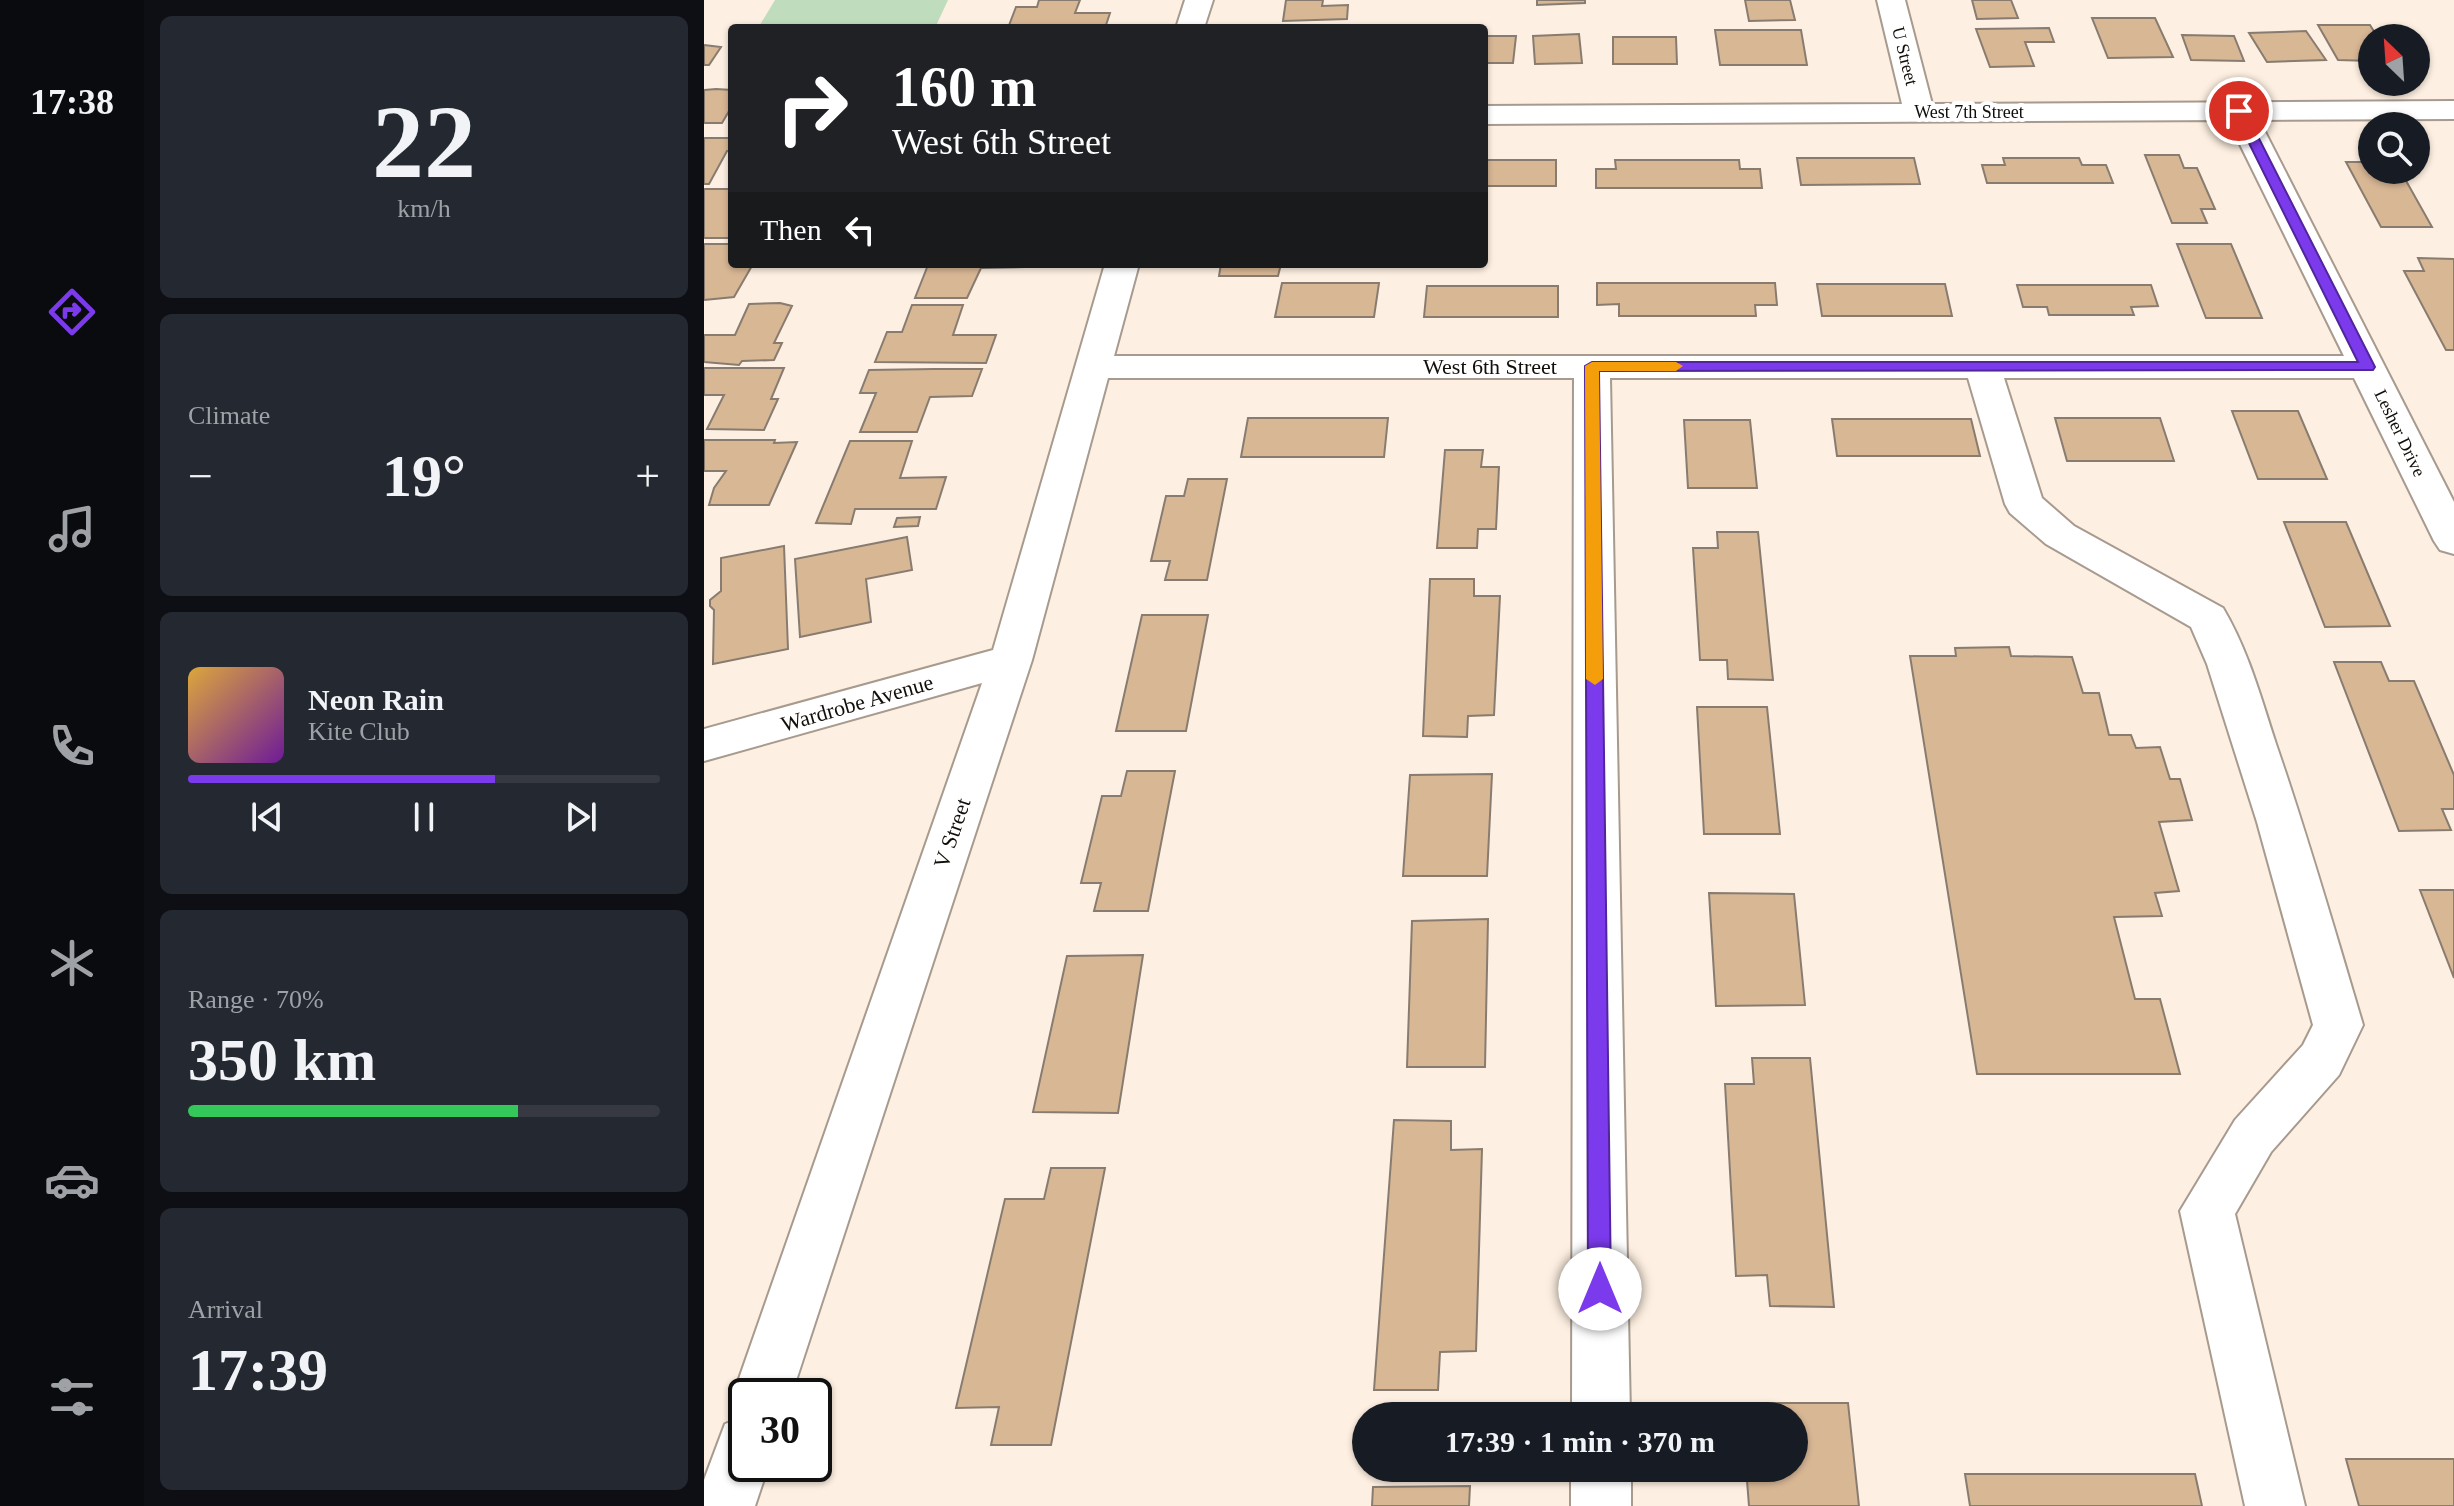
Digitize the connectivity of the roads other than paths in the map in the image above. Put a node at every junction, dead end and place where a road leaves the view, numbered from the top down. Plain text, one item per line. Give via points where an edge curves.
1 (1199, 0) edge
2 (1891, 0) edge
3 (1191, 24) edge
4 (2454, 110) edge
5 (2239, 111) junction
6 (1919, 112) junction
7 (1488, 115) edge
8 (1121, 268) edge
9 (1592, 366) junction
10 (1093, 367) junction
11 (1983, 367) junction
12 (2367, 367) junction
13 (2454, 541) edge
14 (1011, 660) junction
15 (704, 745) edge
16 (768, 1378) edge
17 (1601, 1402) edge
18 (733, 1482) edge
19 (1601, 1482) edge
20 (725, 1506) edge
21 (1601, 1506) edge
22 (2275, 1506) edge

1 - 3 street
2 - 6 street, U Street
4 - 5 street, West 7th Street
5 - 6 street, West 7th Street
5 - 12 street, Lesher Drive
6 - 7 street, West 7th Street
8 - 10 street, V Street
9 - 10 street, West 6th Street
9 - 11 street, West 6th Street
9 - 17 street
10 - 14 street, V Street
11 - 12 street, West 6th Street
11 - 22 street via 2024,504 2060,535 2208,618 2280,822 2338,1025 2321,1060 2253,1136 2207,1211
12 - 13 street, Lesher Drive
14 - 15 street, Wardrobe Avenue
14 - 16 street, V Street
18 - 20 street
19 - 21 street

